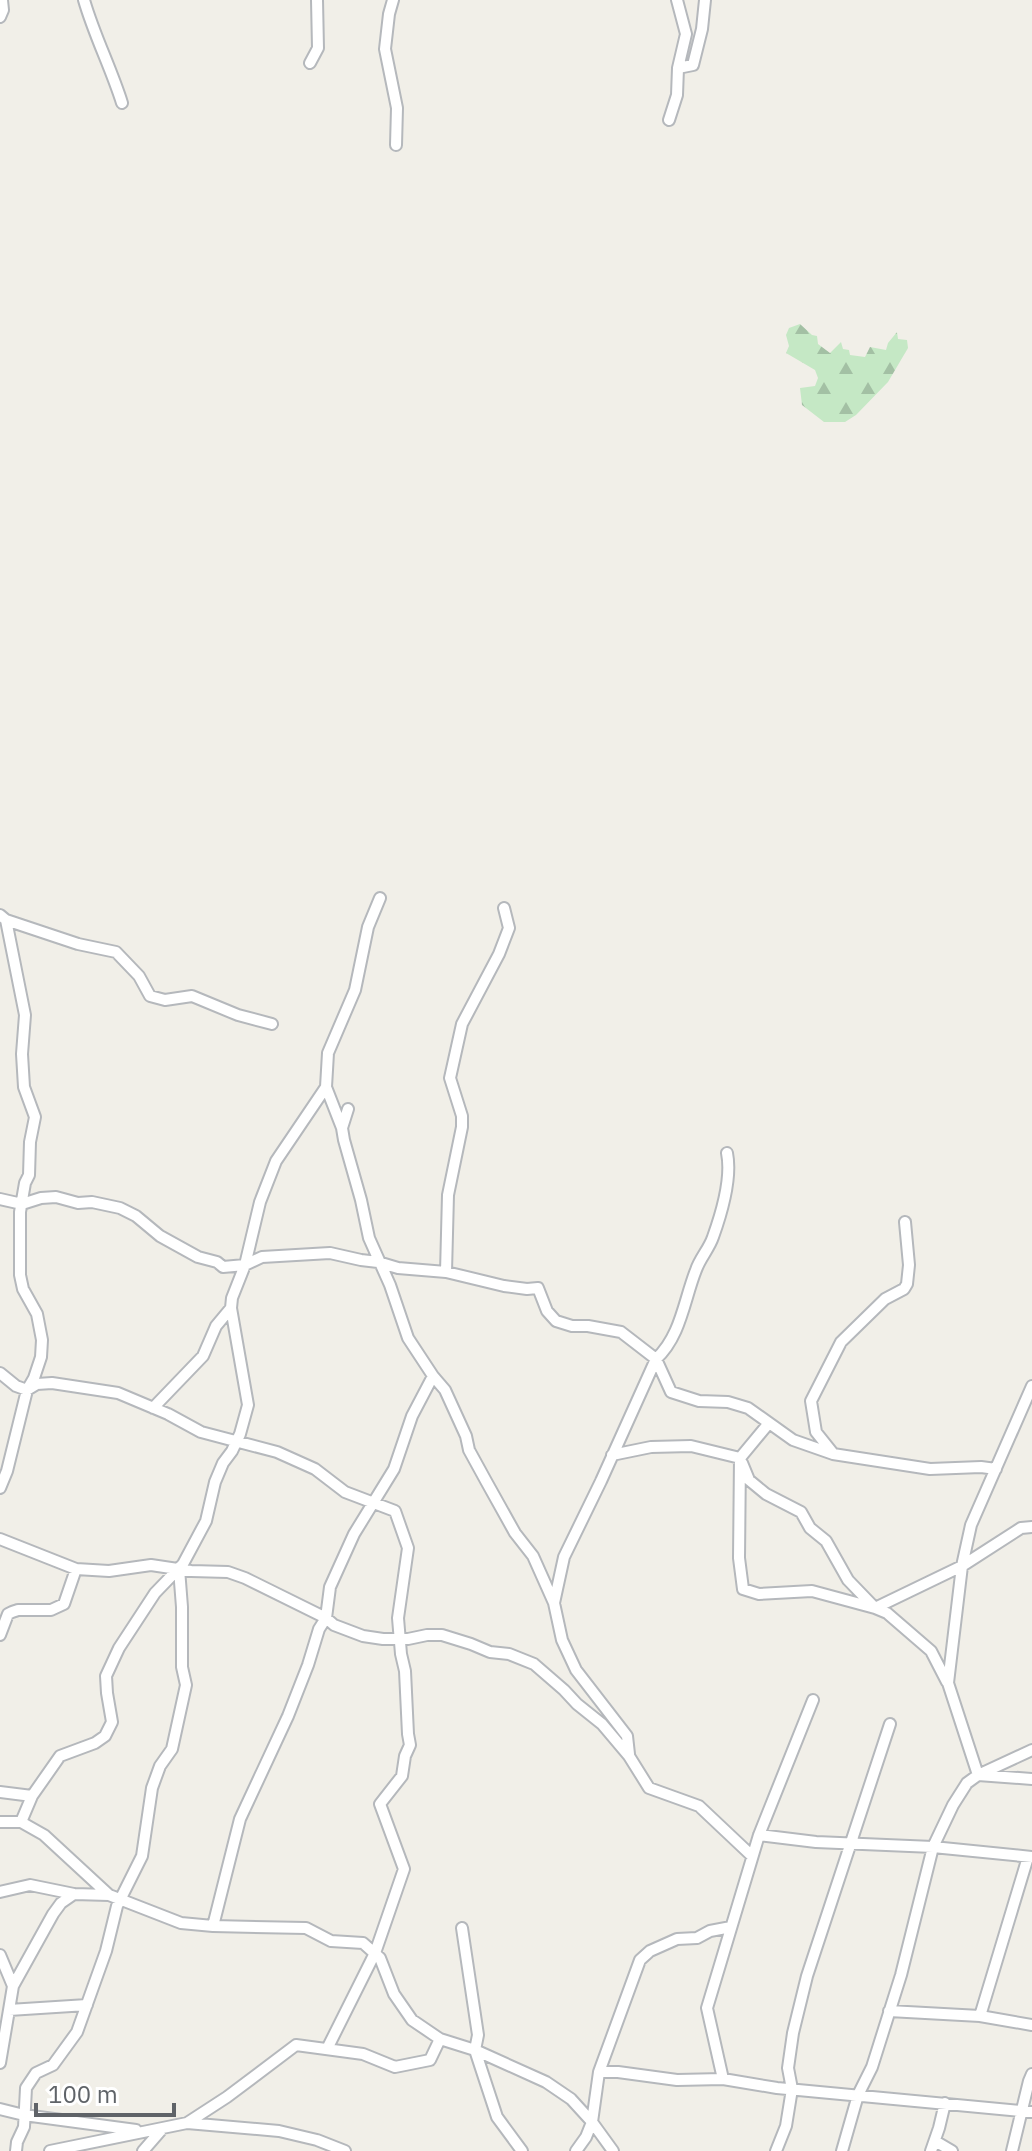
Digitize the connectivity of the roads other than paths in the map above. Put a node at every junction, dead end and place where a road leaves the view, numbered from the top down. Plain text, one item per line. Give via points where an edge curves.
1 (2, 0) edge
2 (84, 0) edge
3 (317, 0) edge
4 (393, 0) edge
5 (677, 0) edge
6 (705, 0) edge
7 (0, 17) edge
8 (310, 63) dead end
9 (678, 68) junction
10 (122, 103) dead end
11 (669, 120) dead end
12 (396, 145) dead end
13 (380, 898) dead end
14 (504, 908) dead end
15 (3, 917) edge
16 (272, 1024) dead end
17 (326, 1087) junction
18 (348, 1109) dead end
19 (342, 1128) junction
20 (727, 1153) dead end
21 (0, 1199) edge
22 (22, 1204) junction
23 (905, 1222) dead end
24 (378, 1262) junction
25 (245, 1265) junction
26 (446, 1272) junction
27 (231, 1308) junction
28 (656, 1359) junction
29 (0, 1373) edge
30 (433, 1376) junction
31 (1032, 1386) edge
32 (27, 1390) junction
33 (153, 1408) junction
34 (769, 1423) junction
35 (236, 1442) junction
36 (833, 1454) junction
37 (612, 1455) junction
38 (740, 1458) junction
39 (996, 1469) junction
40 (0, 1488) edge
41 (374, 1503) junction
42 (1032, 1527) edge
43 (0, 1539) edge
44 (962, 1566) junction
45 (76, 1569) junction
46 (179, 1569) junction
47 (554, 1603) junction
48 (875, 1608) junction
49 (326, 1618) junction
50 (2, 1621) edge
51 (0, 1635) edge
52 (400, 1639) junction
53 (948, 1683) junction
54 (813, 1700) dead end
55 (890, 1724) dead end
56 (1032, 1750) edge
57 (629, 1756) junction
58 (978, 1775) junction
59 (1032, 1779) edge
60 (0, 1792) edge
61 (32, 1796) junction
62 (0, 1822) edge
63 (21, 1822) junction
64 (759, 1835) junction
65 (850, 1843) junction
66 (933, 1847) junction
67 (752, 1856) junction
68 (1030, 1857) edge
69 (0, 1892) edge
70 (74, 1894) junction
71 (109, 1895) junction
72 (120, 1900) junction
73 (213, 1926) junction
74 (731, 1927) junction
75 (462, 1928) dead end
76 (375, 1953) junction
77 (0, 1955) edge
78 (13, 1986) junction
79 (87, 2005) junction
80 (9, 2010) junction
81 (889, 2011) junction
82 (980, 2016) junction
83 (1032, 2025) edge
84 (440, 2039) junction
85 (327, 2049) junction
86 (475, 2050) junction
87 (0, 2063) edge
88 (599, 2072) junction
89 (1032, 2074) edge
90 (723, 2079) junction
91 (792, 2089) junction
92 (858, 2095) junction
93 (945, 2103) junction
94 (0, 2109) edge
95 (1026, 2112) edge
96 (24, 2115) junction
97 (592, 2122) junction
98 (187, 2123) junction
99 (163, 2128) junction
100 (144, 2132) junction
101 (933, 2146) edge
102 (146, 2150) edge
103 (16, 2151) edge
104 (50, 2151) edge
105 (345, 2151) edge
106 (522, 2151) edge
107 (576, 2151) edge
108 (613, 2151) edge
109 (776, 2151) edge
110 (842, 2151) edge
111 (952, 2151) edge
112 (1012, 2151) edge

1 - 7 street
2 - 10 street
3 - 8 street via 318,48
4 - 12 street via 385,49 397,108
5 - 9 street via 686,34
6 - 9 street via 693,65
9 - 11 street
13 - 17 street via 355,990 328,1053
14 - 26 street via 509,928 462,1024 450,1078 462,1127 448,1195
15 - 16 street via 116,952 150,996 192,996
15 - 22 street via 25,1015 24,1087 35,1117
17 - 19 street
17 - 25 street via 276,1161
18 - 19 street
19 - 24 street
20 - 28 street via 729,1179 713,1237 677,1327
21 - 22 street
22 - 25 street via 56,1197 120,1208 198,1257 223,1267
22 - 32 street via 20,1275 42,1340
23 - 36 street via 907,1284 841,1342 811,1401 816,1432
24 - 25 street via 306,1253 262,1257
24 - 26 street
24 - 30 street via 408,1338
25 - 27 street
26 - 28 street via 538,1288 556,1321 621,1332
27 - 33 street via 203,1356
27 - 35 street via 248,1400
28 - 34 street via 671,1392 748,1408
28 - 37 street
29 - 32 street
30 - 41 street
30 - 47 street via 445,1390 469,1450 533,1556
31 - 39 street
32 - 33 street via 43,1383 92,1388
32 - 40 street
33 - 35 street via 201,1432
34 - 36 street via 793,1440
34 - 38 street
35 - 41 street via 305,1463 345,1492
35 - 46 street via 220,1470 206,1521
36 - 39 street via 930,1469
37 - 38 street via 691,1446
37 - 47 street via 564,1557
38 - 48 street via 749,1480 801,1512 826,1541 848,1580
38 - 48 street via 743,1589 759,1594 812,1591
39 - 44 street via 971,1525
41 - 49 street via 330,1587
41 - 52 street via 395,1511 408,1548
42 - 44 street via 1021,1528
43 - 45 street
44 - 48 street
44 - 53 street
45 - 46 street
45 - 50 street via 64,1604 51,1610 18,1610
46 - 49 street via 236,1574
46 - 61 street via 148,1602 106,1676 112,1722 105,1736 60,1756
46 - 72 street via 184,1697 172,1749 152,1788 142,1856
47 - 57 street via 576,1670 627,1736
48 - 53 street via 931,1651
49 - 52 street via 363,1636
49 - 73 street via 240,1819
50 - 51 street
52 - 57 street via 442,1635 534,1664 597,1719
52 - 76 street via 410,1745 402,1776 380,1804 404,1869
53 - 58 street
54 - 64 street
55 - 65 street
56 - 58 street
57 - 67 street via 649,1788 699,1806
58 - 59 street
58 - 66 street via 967,1783
60 - 61 street
61 - 63 street
62 - 63 street
63 - 71 street via 50,1840
64 - 65 street
64 - 67 street
65 - 66 street
65 - 91 street via 793,2033 788,2068
66 - 68 street
66 - 81 street
67 - 74 street
68 - 82 street
69 - 70 street via 30,1885
70 - 71 street
70 - 78 street via 53,1914
71 - 72 street
72 - 73 street via 181,1923
72 - 79 street
73 - 76 street via 306,1928 331,1941 363,1943
74 - 88 street via 677,1939 640,1960
74 - 90 street via 707,2008
75 - 86 street via 478,2035
76 - 84 street via 412,2020
76 - 85 street
77 - 78 street
78 - 80 street
79 - 80 street
79 - 96 street via 77,2032 53,2065 36,2073 26,2088
80 - 87 street
81 - 82 street
81 - 92 street
82 - 83 street
84 - 85 street via 430,2060 395,2067 363,2054
84 - 86 street
85 - 98 street via 296,2045
86 - 97 street via 546,2082
86 - 106 street via 497,2117
88 - 90 street
88 - 97 street
89 - 95 street
90 - 91 street
91 - 92 street
91 - 109 street
92 - 93 street
92 - 110 street
93 - 95 street
93 - 101 street
94 - 96 street
95 - 112 street
96 - 100 street
96 - 103 street
97 - 107 street
97 - 108 street
98 - 99 street
98 - 105 street via 279,2131
99 - 100 street
99 - 102 street
100 - 104 street
101 - 111 street

